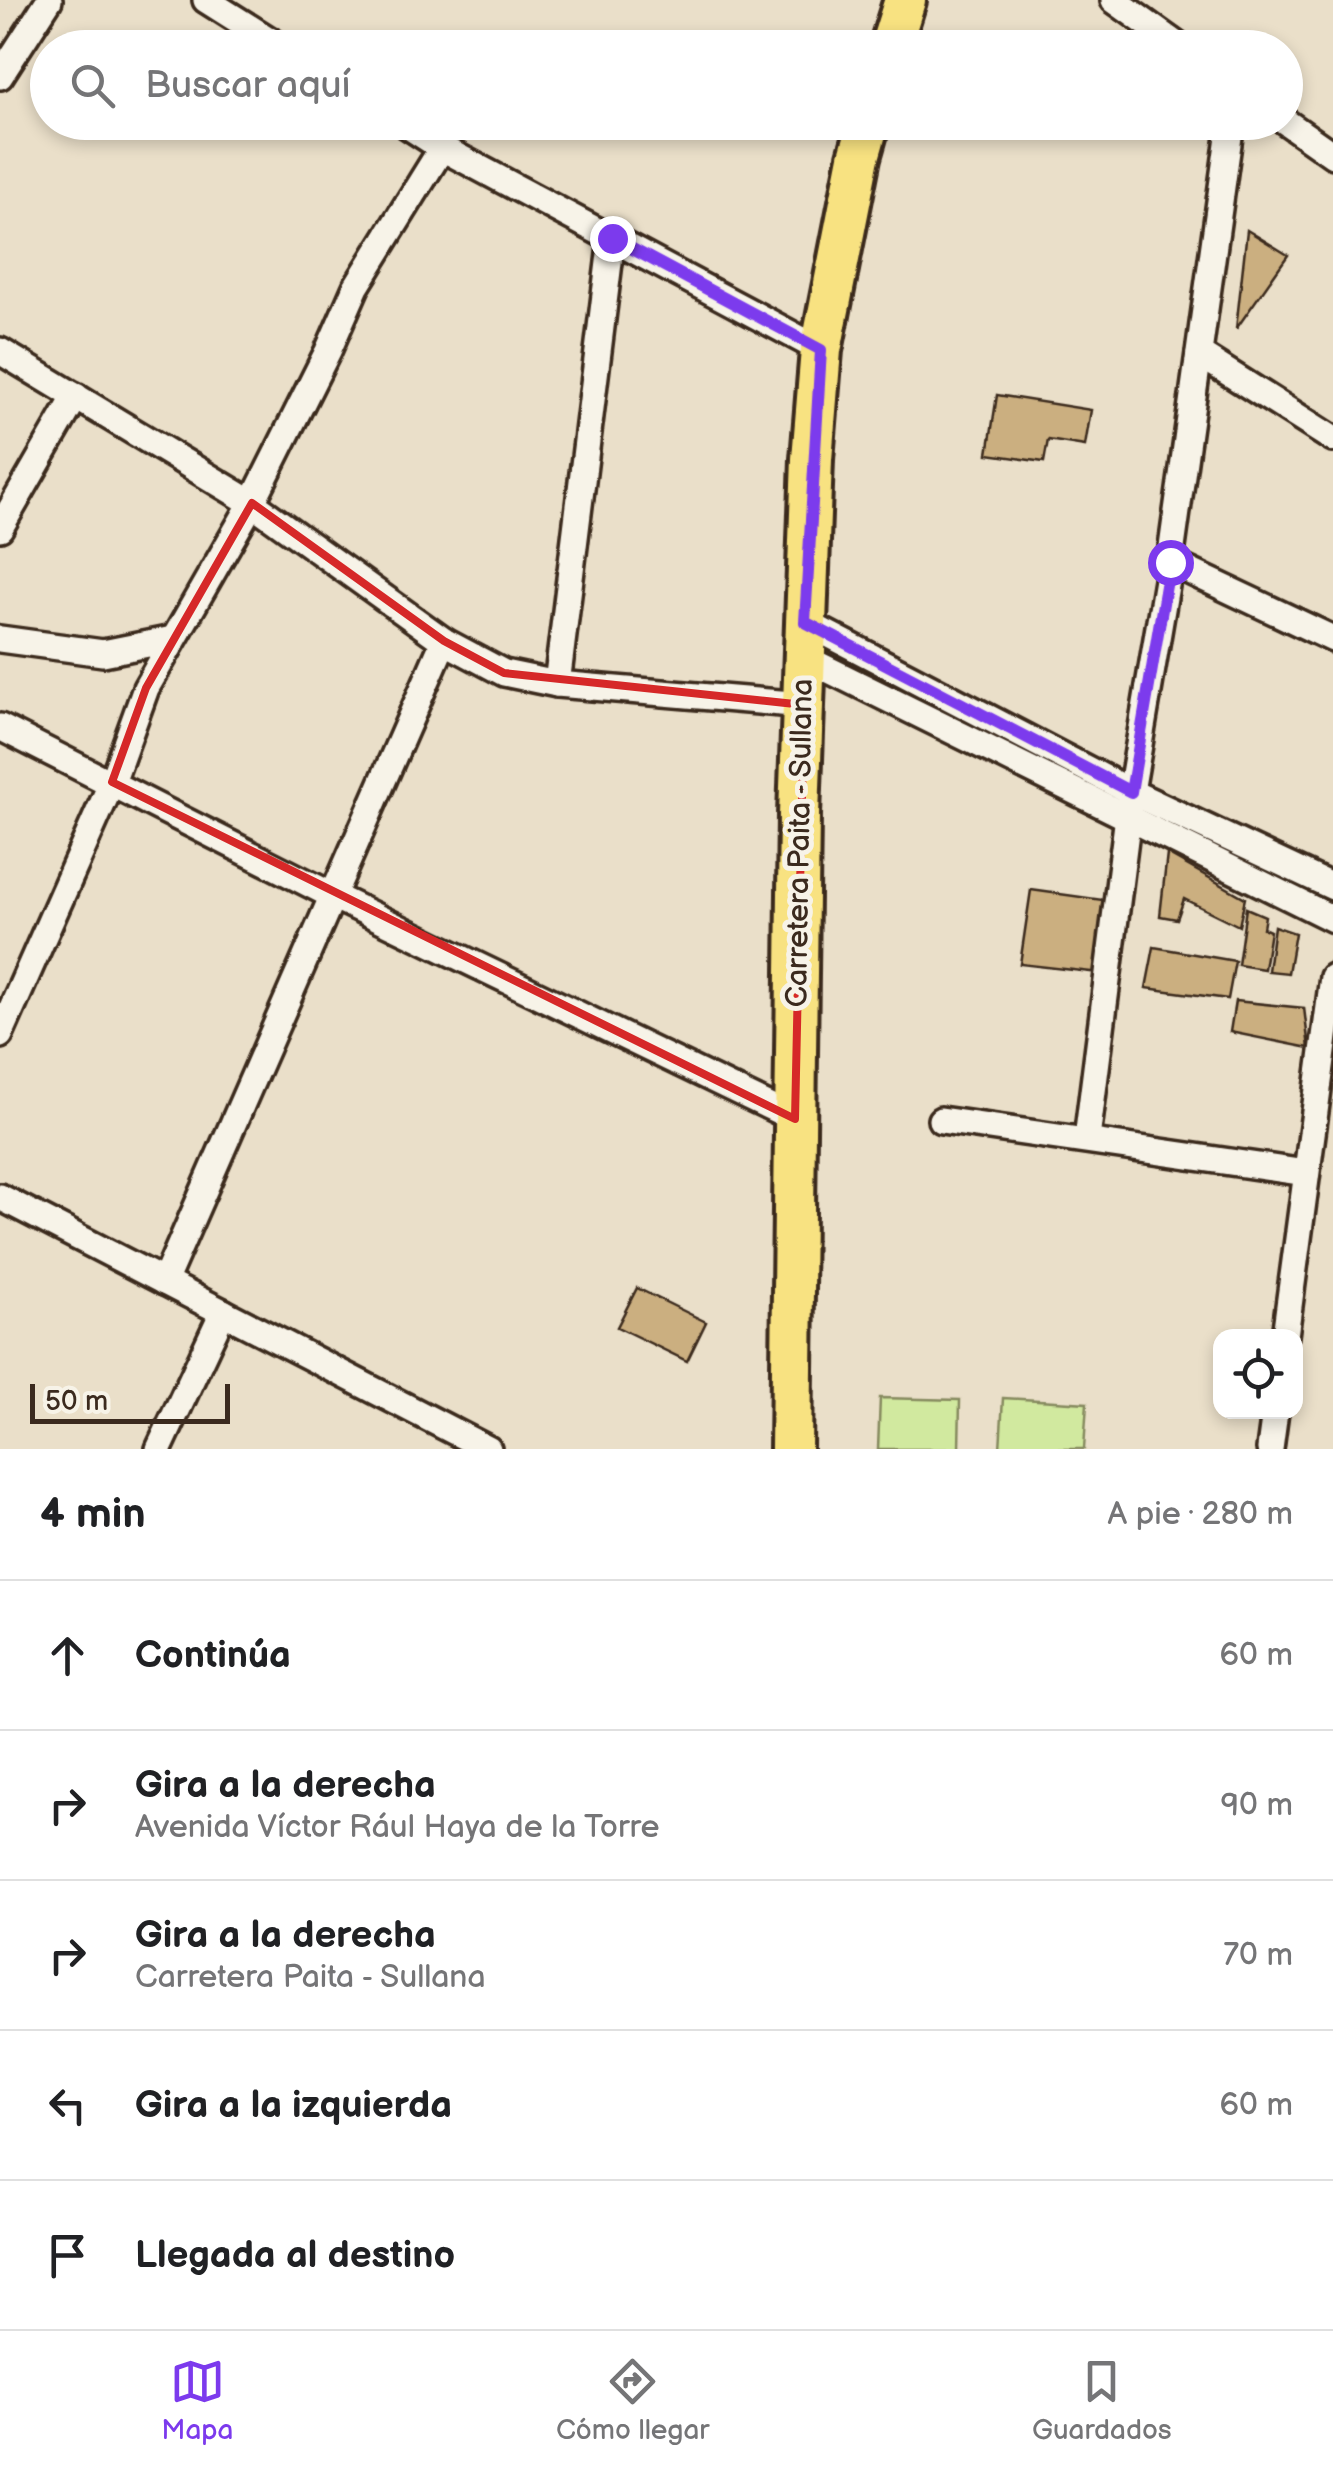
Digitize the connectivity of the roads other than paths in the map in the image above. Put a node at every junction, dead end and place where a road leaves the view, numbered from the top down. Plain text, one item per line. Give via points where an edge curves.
1 (49, 0) edge
2 (206, 0) edge
3 (1114, 0) edge
4 (901, 2) edge
5 (254, 30) edge
6 (894, 30) edge
7 (1156, 30) edge
8 (0, 76) edge
9 (1303, 133) edge
10 (430, 140) edge
11 (864, 140) edge
12 (1228, 140) edge
13 (442, 148) junction
14 (1331, 151) edge
15 (612, 238) junction
16 (821, 350) junction
17 (0, 351) edge
18 (1199, 354) junction
19 (76, 396) junction
20 (1333, 440) edge
21 (252, 503) junction
22 (0, 528) edge
23 (1170, 562) junction
24 (0, 639) edge
25 (173, 639) junction
26 (1333, 639) edge
27 (804, 640) junction
28 (444, 641) junction
29 (558, 684) junction
30 (804, 706) junction
31 (0, 727) edge
32 (112, 782) junction
33 (1129, 805) junction
34 (1333, 887) edge
35 (333, 896) junction
36 (1333, 919) edge
37 (1333, 977) edge
38 (0, 1035) edge
39 (795, 1119) junction
40 (941, 1120) dead end
41 (1087, 1139) junction
42 (1306, 1173) junction
43 (0, 1197) edge
44 (164, 1282) junction
45 (223, 1312) junction
46 (1285, 1329) edge
47 (1274, 1419) edge
48 (159, 1449) edge
49 (488, 1449) edge
50 (791, 1449) edge
51 (1270, 1449) edge

1 - 8 street
2 - 5 street
3 - 7 street
4 - 6 main road
9 - 14 street
10 - 13 street
11 - 16 main road, Carretera Paita - Sullana
12 - 18 street
13 - 15 street
13 - 21 street via 356,287
15 - 16 street
15 - 29 street
16 - 27 main road, Carretera Paita - Sullana
17 - 19 street
18 - 20 street
18 - 23 street
19 - 21 street
19 - 22 street
21 - 25 street
21 - 28 street
23 - 26 street
23 - 33 street
24 - 25 street via 103,653
25 - 32 street via 146,688
27 - 30 main road, Carretera Paita - Sullana
27 - 33 street
28 - 29 street via 504,674
28 - 35 street
29 - 30 street
30 - 39 main road, Carretera Paita - Sullana
31 - 32 street
32 - 35 street
32 - 38 street
33 - 34 street
33 - 36 street
33 - 41 street
35 - 39 street
35 - 44 street
37 - 42 street
39 - 50 main road, Carretera Paita - Sullana
40 - 41 street
41 - 42 street
42 - 46 street
43 - 44 street
44 - 45 street
45 - 48 street
45 - 49 street
47 - 51 street

